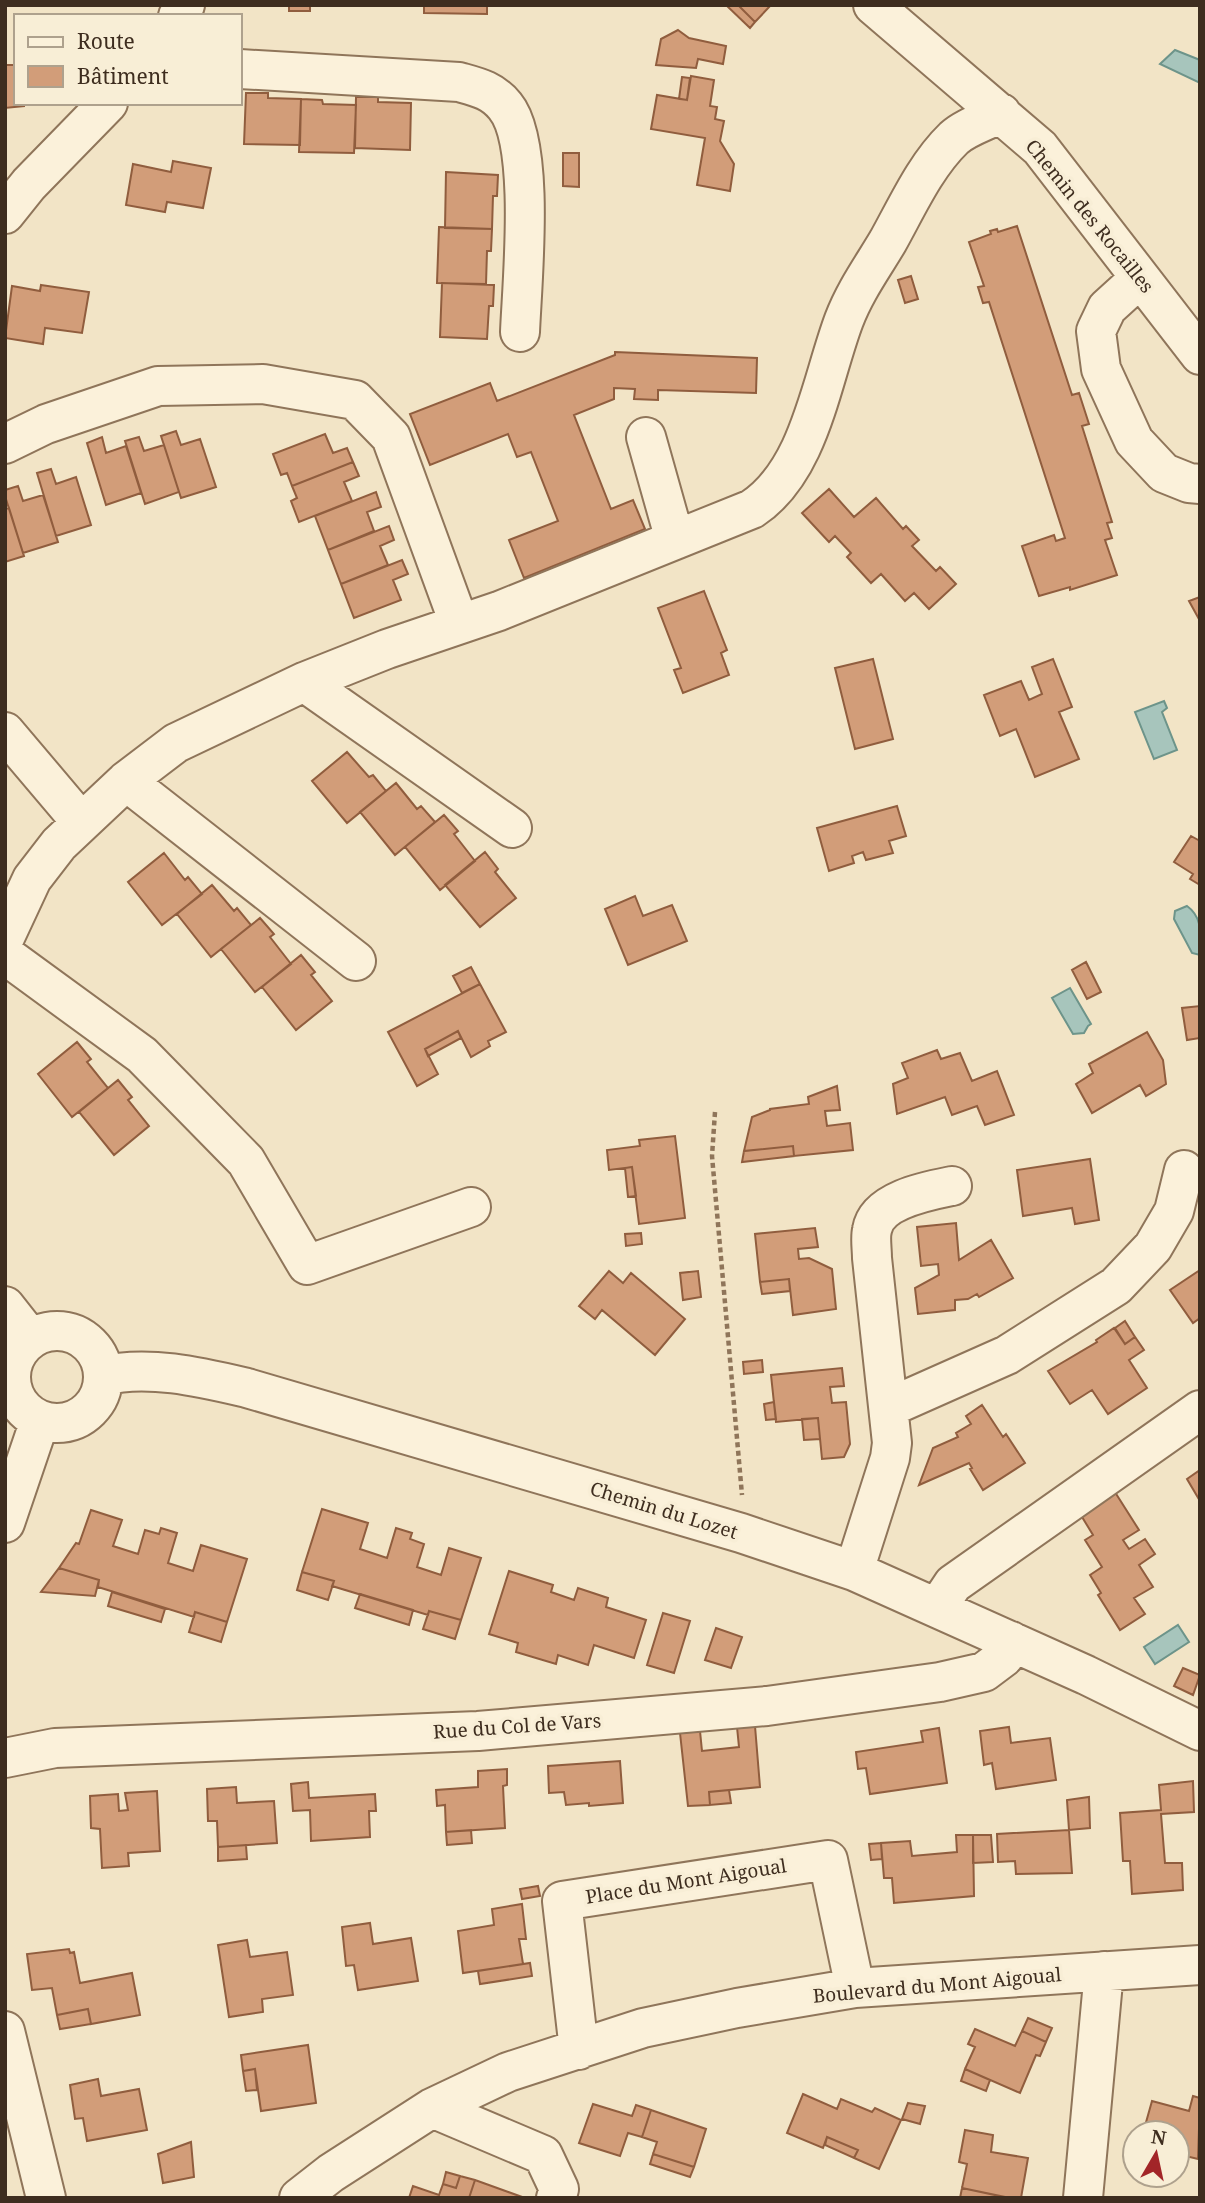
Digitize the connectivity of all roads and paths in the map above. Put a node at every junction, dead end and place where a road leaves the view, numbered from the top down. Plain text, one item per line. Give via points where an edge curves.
1 (873, 5) edge
2 (242, 69) edge
3 (106, 105) edge
4 (1001, 113) junction
5 (5, 214) edge
6 (1140, 278) junction
7 (520, 332) dead end
8 (1200, 355) edge
9 (646, 437) dead end
10 (5, 444) edge
11 (1200, 484) edge
12 (675, 540) junction
13 (459, 623) junction
14 (304, 682) junction
15 (5, 732) edge
16 (126, 781) junction
17 (83, 819) junction
18 (512, 828) dead end
19 (5, 937) edge
20 (5, 955) edge
21 (356, 961) dead end
22 (715, 1112) dead end
23 (1184, 1170) dead end
24 (952, 1186) dead end
25 (471, 1207) dead end
26 (5, 1306) edge
27 (31, 1339) junction
28 (103, 1376) junction
29 (890, 1407) junction
30 (1200, 1410) edge
31 (40, 1420) junction
32 (5, 1524) edge
33 (741, 1533) junction
34 (854, 1571) junction
35 (937, 1608) junction
36 (1011, 1641) junction
37 (1200, 1731) edge
38 (5, 1758) edge
39 (1200, 1965) edge
40 (1104, 1971) junction
41 (855, 1988) junction
42 (5, 2031) edge
43 (579, 2050) junction
44 (432, 2108) junction
45 (46, 2198) edge
46 (299, 2198) edge
47 (556, 2198) edge
48 (1083, 2198) edge

1 - 4 street, Chemin des Rocailles
2 - 7 street via 458,82 491,92 516,124 522,168 526,202
3 - 5 street
4 - 6 street, Chemin des Rocailles via 1040,148
4 - 12 street via 956,137 930,167 862,281 789,471 752,509
6 - 8 street, Chemin des Rocailles
6 - 11 street via 1107,308 1096,331 1101,369 1135,441 1164,473
9 - 12 street
10 - 13 street via 46,424 158,386 263,384 355,400 391,437
12 - 13 street
13 - 14 street
14 - 16 street via 176,743
14 - 18 street
15 - 17 street
16 - 17 street
16 - 21 street
17 - 19 street via 32,879
20 - 25 street via 142,1055 246,1161 307,1265
22 - 33 path via 712,1156 744,1512
23 - 29 street via 1174,1211 1153,1247 1116,1286 1007,1355
24 - 29 street via 919,1192 884,1209 872,1227
26 - 27 street
27 - 28 street via 46,1332 78,1336 91,1346
27 - 31 street via 19,1351 10,1382 15,1399
28 - 31 street via 100,1394 90,1409 58,1423
28 - 33 street, Chemin du Lozet via 162,1373 247,1388
29 - 34 street via 891,1451
30 - 35 street via 953,1584
31 - 32 street
33 - 34 street, Chemin du Lozet
34 - 35 street, Chemin du Lozet
35 - 36 street, Chemin du Lozet
36 - 37 street, Chemin du Lozet
36 - 38 street, Rue du Col de Vars via 1004,1657 984,1672 767,1706 478,1731 55,1748
39 - 40 street, Boulevard du Mont Aigoual
40 - 41 street, Boulevard du Mont Aigoual
40 - 48 street
41 - 43 street, Boulevard du Mont Aigoual via 657,2025
41 - 43 street, Place du Mont Aigoual via 828,1860 562,1900
42 - 45 street
43 - 44 street, Boulevard du Mont Aigoual via 508,2072
44 - 46 street, Boulevard du Mont Aigoual
44 - 47 street via 543,2155 559,2189

